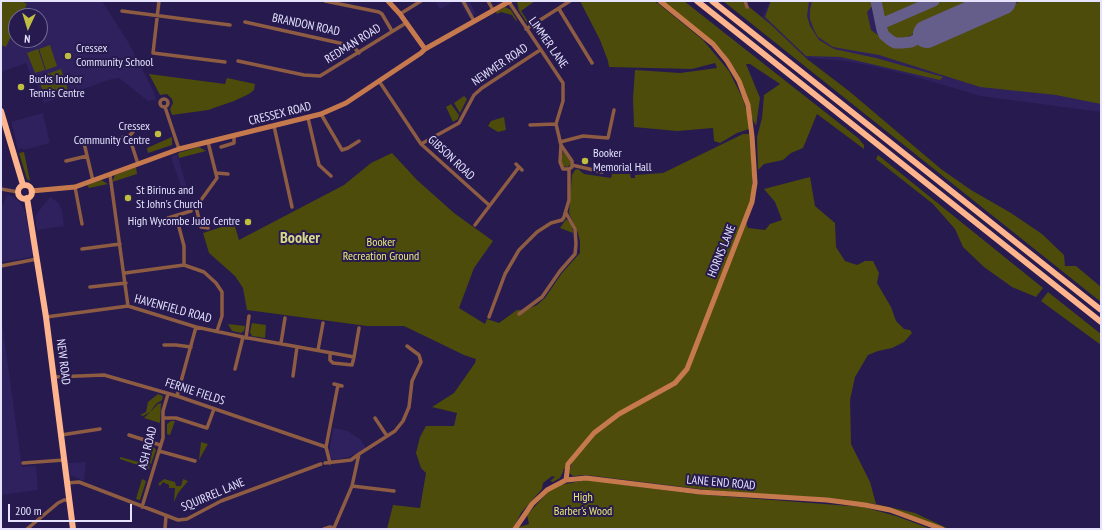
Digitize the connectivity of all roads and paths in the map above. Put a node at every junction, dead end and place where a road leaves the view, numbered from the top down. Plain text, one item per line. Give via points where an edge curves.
1 (159, 1) edge
2 (324, 1) edge
3 (388, 1) edge
4 (421, 1) edge
5 (463, 1) edge
6 (488, 1) edge
7 (509, 1) edge
8 (570, 1) edge
9 (660, 1) edge
10 (697, 1) edge
11 (712, 1) edge
12 (746, 1) edge
13 (747, 7) dead end
14 (559, 9) junction
15 (493, 10) junction
16 (122, 11) dead end
17 (400, 14) junction
18 (157, 16) junction
19 (474, 21) junction
20 (245, 22) dead end
21 (406, 23) junction
22 (230, 26) dead end
23 (526, 29) junction
24 (392, 31) junction
25 (425, 49) junction
26 (540, 50) junction
27 (359, 53) junction
28 (238, 61) dead end
29 (225, 62) dead end
30 (592, 63) dead end
31 (380, 81) junction
32 (165, 107) dead end
33 (614, 110) dead end
34 (1, 111) edge
35 (321, 114) junction
36 (308, 118) junction
37 (556, 124) junction
38 (130, 125) dead end
39 (530, 125) dead end
40 (274, 126) junction
41 (234, 135) junction
42 (129, 136) junction
43 (120, 138) dead end
44 (359, 141) dead end
45 (84, 142) dead end
46 (208, 142) junction
47 (561, 143) junction
48 (421, 144) junction
49 (221, 147) dead end
50 (179, 149) junction
51 (87, 156) junction
52 (66, 161) dead end
53 (138, 164) junction
54 (572, 165) junction
55 (519, 167) dead end
56 (569, 169) junction
57 (602, 172) dead end
58 (216, 173) junction
59 (228, 174) dead end
60 (110, 175) junction
61 (331, 176) dead end
62 (93, 181) junction
63 (23, 185) junction
64 (75, 187) junction
65 (1, 190) edge
66 (18, 192) junction
67 (32, 192) junction
68 (27, 198) junction
69 (489, 205) junction
70 (292, 207) dead end
71 (191, 211) dead end
72 (566, 213) junction
73 (176, 216) junction
74 (168, 218) dead end
75 (82, 224) dead end
76 (475, 225) dead end
77 (208, 228) dead end
78 (120, 244) junction
79 (82, 249) dead end
80 (37, 259) junction
81 (184, 265) junction
82 (1, 266) edge
83 (125, 273) junction
84 (126, 283) junction
85 (90, 287) dead end
86 (128, 306) junction
87 (1101, 310) edge
88 (519, 314) dead end
89 (249, 316) dead end
90 (46, 317) junction
91 (489, 317) dead end
92 (285, 318) dead end
93 (1101, 322) edge
94 (323, 323) dead end
95 (196, 327) junction
96 (359, 328) dead end
97 (217, 331) junction
98 (244, 337) junction
99 (281, 343) junction
100 (164, 345) dead end
101 (407, 346) dead end
102 (191, 347) junction
103 (297, 347) junction
104 (318, 350) junction
105 (330, 353) junction
106 (354, 357) junction
107 (235, 369) dead end
108 (54, 376) junction
109 (293, 376) dead end
110 (338, 385) dead end
111 (168, 394) junction
112 (177, 396) junction
113 (214, 409) junction
114 (163, 418) junction
115 (375, 418) dead end
116 (100, 429) dead end
117 (61, 435) junction
118 (129, 435) dead end
119 (387, 436) junction
120 (160, 445) junction
121 (326, 447) junction
122 (159, 451) junction
123 (360, 454) junction
124 (64, 460) junction
125 (195, 461) dead end
126 (23, 463) dead end
127 (330, 463) junction
128 (566, 480) junction
129 (67, 483) junction
130 (352, 486) junction
131 (393, 491) dead end
132 (70, 500) junction
133 (142, 507) junction
134 (166, 516) junction
135 (334, 528) edge
136 (28, 529) edge
137 (74, 529) edge
138 (165, 529) edge
139 (324, 529) edge
140 (515, 529) edge
141 (942, 529) edge

1 - 18 street
2 - 24 street via 378,12 382,14
3 - 17 street
4 - 17 street
5 - 19 street
6 - 15 street
7 - 15 street, CRESSEX ROAD
7 - 23 street, LIMMER LANE
8 - 14 street
9 - 128 street, HORNS LANE via 713,44 739,81 748,105 752,136 755,183 752,202 687,369 676,383 618,414 594,433 568,464
10 - 93 highway
11 - 87 highway
12 - 13 street
14 - 23 street
14 - 30 street
15 - 19 street, CRESSEX ROAD
16 - 18 street
17 - 21 street
18 - 22 street
18 - 29 street via 153,53
19 - 25 street, CRESSEX ROAD
20 - 27 street, BRANDON ROAD via 354,46
21 - 24 street, REDMAN ROAD
21 - 25 street
23 - 26 street, LIMMER LANE
24 - 27 street, REDMAN ROAD
25 - 31 street, CRESSEX ROAD
26 - 37 street, LIMMER LANE via 563,83 563,101
26 - 48 street, NEWMER ROAD via 474,94 460,123
27 - 28 street, REDMAN ROAD via 320,76
31 - 35 street, CRESSEX ROAD via 338,107
31 - 48 street, GIBSON ROAD
32 - 50 street
33 - 47 street via 608,138 583,136
34 - 63 highway
35 - 36 street, CRESSEX ROAD
35 - 44 street via 342,150
36 - 40 street, CRESSEX ROAD
36 - 61 street via 319,165
37 - 39 street
37 - 47 street, LIMMER LANE
38 - 42 street via 133,132
40 - 41 street, CRESSEX ROAD
40 - 70 street
41 - 46 street, CRESSEX ROAD
41 - 49 street via 234,143
42 - 43 street
42 - 53 street
45 - 51 street
46 - 50 street, CRESSEX ROAD
46 - 58 street
47 - 54 street via 571,158
47 - 56 street via 560,162 564,169
48 - 69 street, GIBSON ROAD
50 - 53 street, CRESSEX ROAD
51 - 52 street
51 - 62 street
53 - 60 street, CRESSEX ROAD
54 - 56 street
54 - 57 street
55 - 69 street
56 - 72 street via 569,200
58 - 59 street
58 - 77 street via 215,182 196,207 202,227
60 - 62 street, CRESSEX ROAD
60 - 78 street
62 - 64 street, CRESSEX ROAD
63 - 66 highway via 18,188
63 - 67 highway via 29,186
64 - 67 street, CRESSEX ROAD
64 - 75 street
65 - 66 street
66 - 68 highway via 22,198
67 - 68 highway
68 - 80 highway, NEW ROAD
69 - 76 street
71 - 73 street
72 - 88 street via 575,229 575,254 542,297
72 - 91 street via 562,220 551,223 537,232 519,250 505,274
73 - 74 street
73 - 81 street via 184,246
78 - 79 street
78 - 83 street
80 - 82 street
80 - 90 highway, NEW ROAD
81 - 83 street
81 - 97 street via 204,272 222,292 222,316
83 - 84 street
84 - 85 street
84 - 86 street
86 - 90 street, HAVENFIELD ROAD
86 - 95 street, HAVENFIELD ROAD
89 - 98 street
90 - 108 highway, NEW ROAD
92 - 99 street
94 - 104 street
95 - 97 street, HAVENFIELD ROAD
95 - 102 street
96 - 106 street
97 - 98 street, HAVENFIELD ROAD
98 - 99 street, HAVENFIELD ROAD
98 - 107 street
99 - 103 street, HAVENFIELD ROAD
100 - 102 street
101 - 119 street, SQUIRREL LANE via 420,355 421,362 412,381 409,407 403,421
102 - 112 street
103 - 104 street, HAVENFIELD ROAD
103 - 109 street
104 - 105 street, HAVENFIELD ROAD
105 - 106 street, HAVENFIELD ROAD
105 - 106 street, HAVENFIELD ROAD via 330,360 333,363 352,365
108 - 111 street, FERNIE FIELDS via 104,375
108 - 117 highway, NEW ROAD
110 - 121 street
111 - 112 street, FERNIE FIELDS
111 - 114 street, ASH ROAD
112 - 113 street, FERNIE FIELDS
113 - 114 street via 207,428 176,418
113 - 121 street, FERNIE FIELDS
114 - 120 street, ASH ROAD via 163,438
115 - 119 street
116 - 117 street
117 - 124 highway, NEW ROAD
118 - 120 street
119 - 123 street, SQUIRREL LANE
120 - 122 street, ASH ROAD
121 - 127 street
122 - 125 street
122 - 133 street, ASH ROAD
123 - 127 street, SQUIRREL LANE via 351,460
123 - 130 street
124 - 126 street
124 - 129 highway, NEW ROAD
127 - 134 street, SQUIRREL LANE via 221,501 187,519 178,520
128 - 140 street, LANE END ROAD via 547,490 532,504
128 - 141 street, LANE END ROAD via 593,478 700,492 827,500 890,510
129 - 132 highway, NEW ROAD
129 - 133 street, SQUIRREL LANE via 78,482
130 - 131 street
130 - 135 street
132 - 136 street via 58,503
132 - 137 highway, NEW ROAD
133 - 134 street, SQUIRREL LANE
134 - 138 street
135 - 139 street

